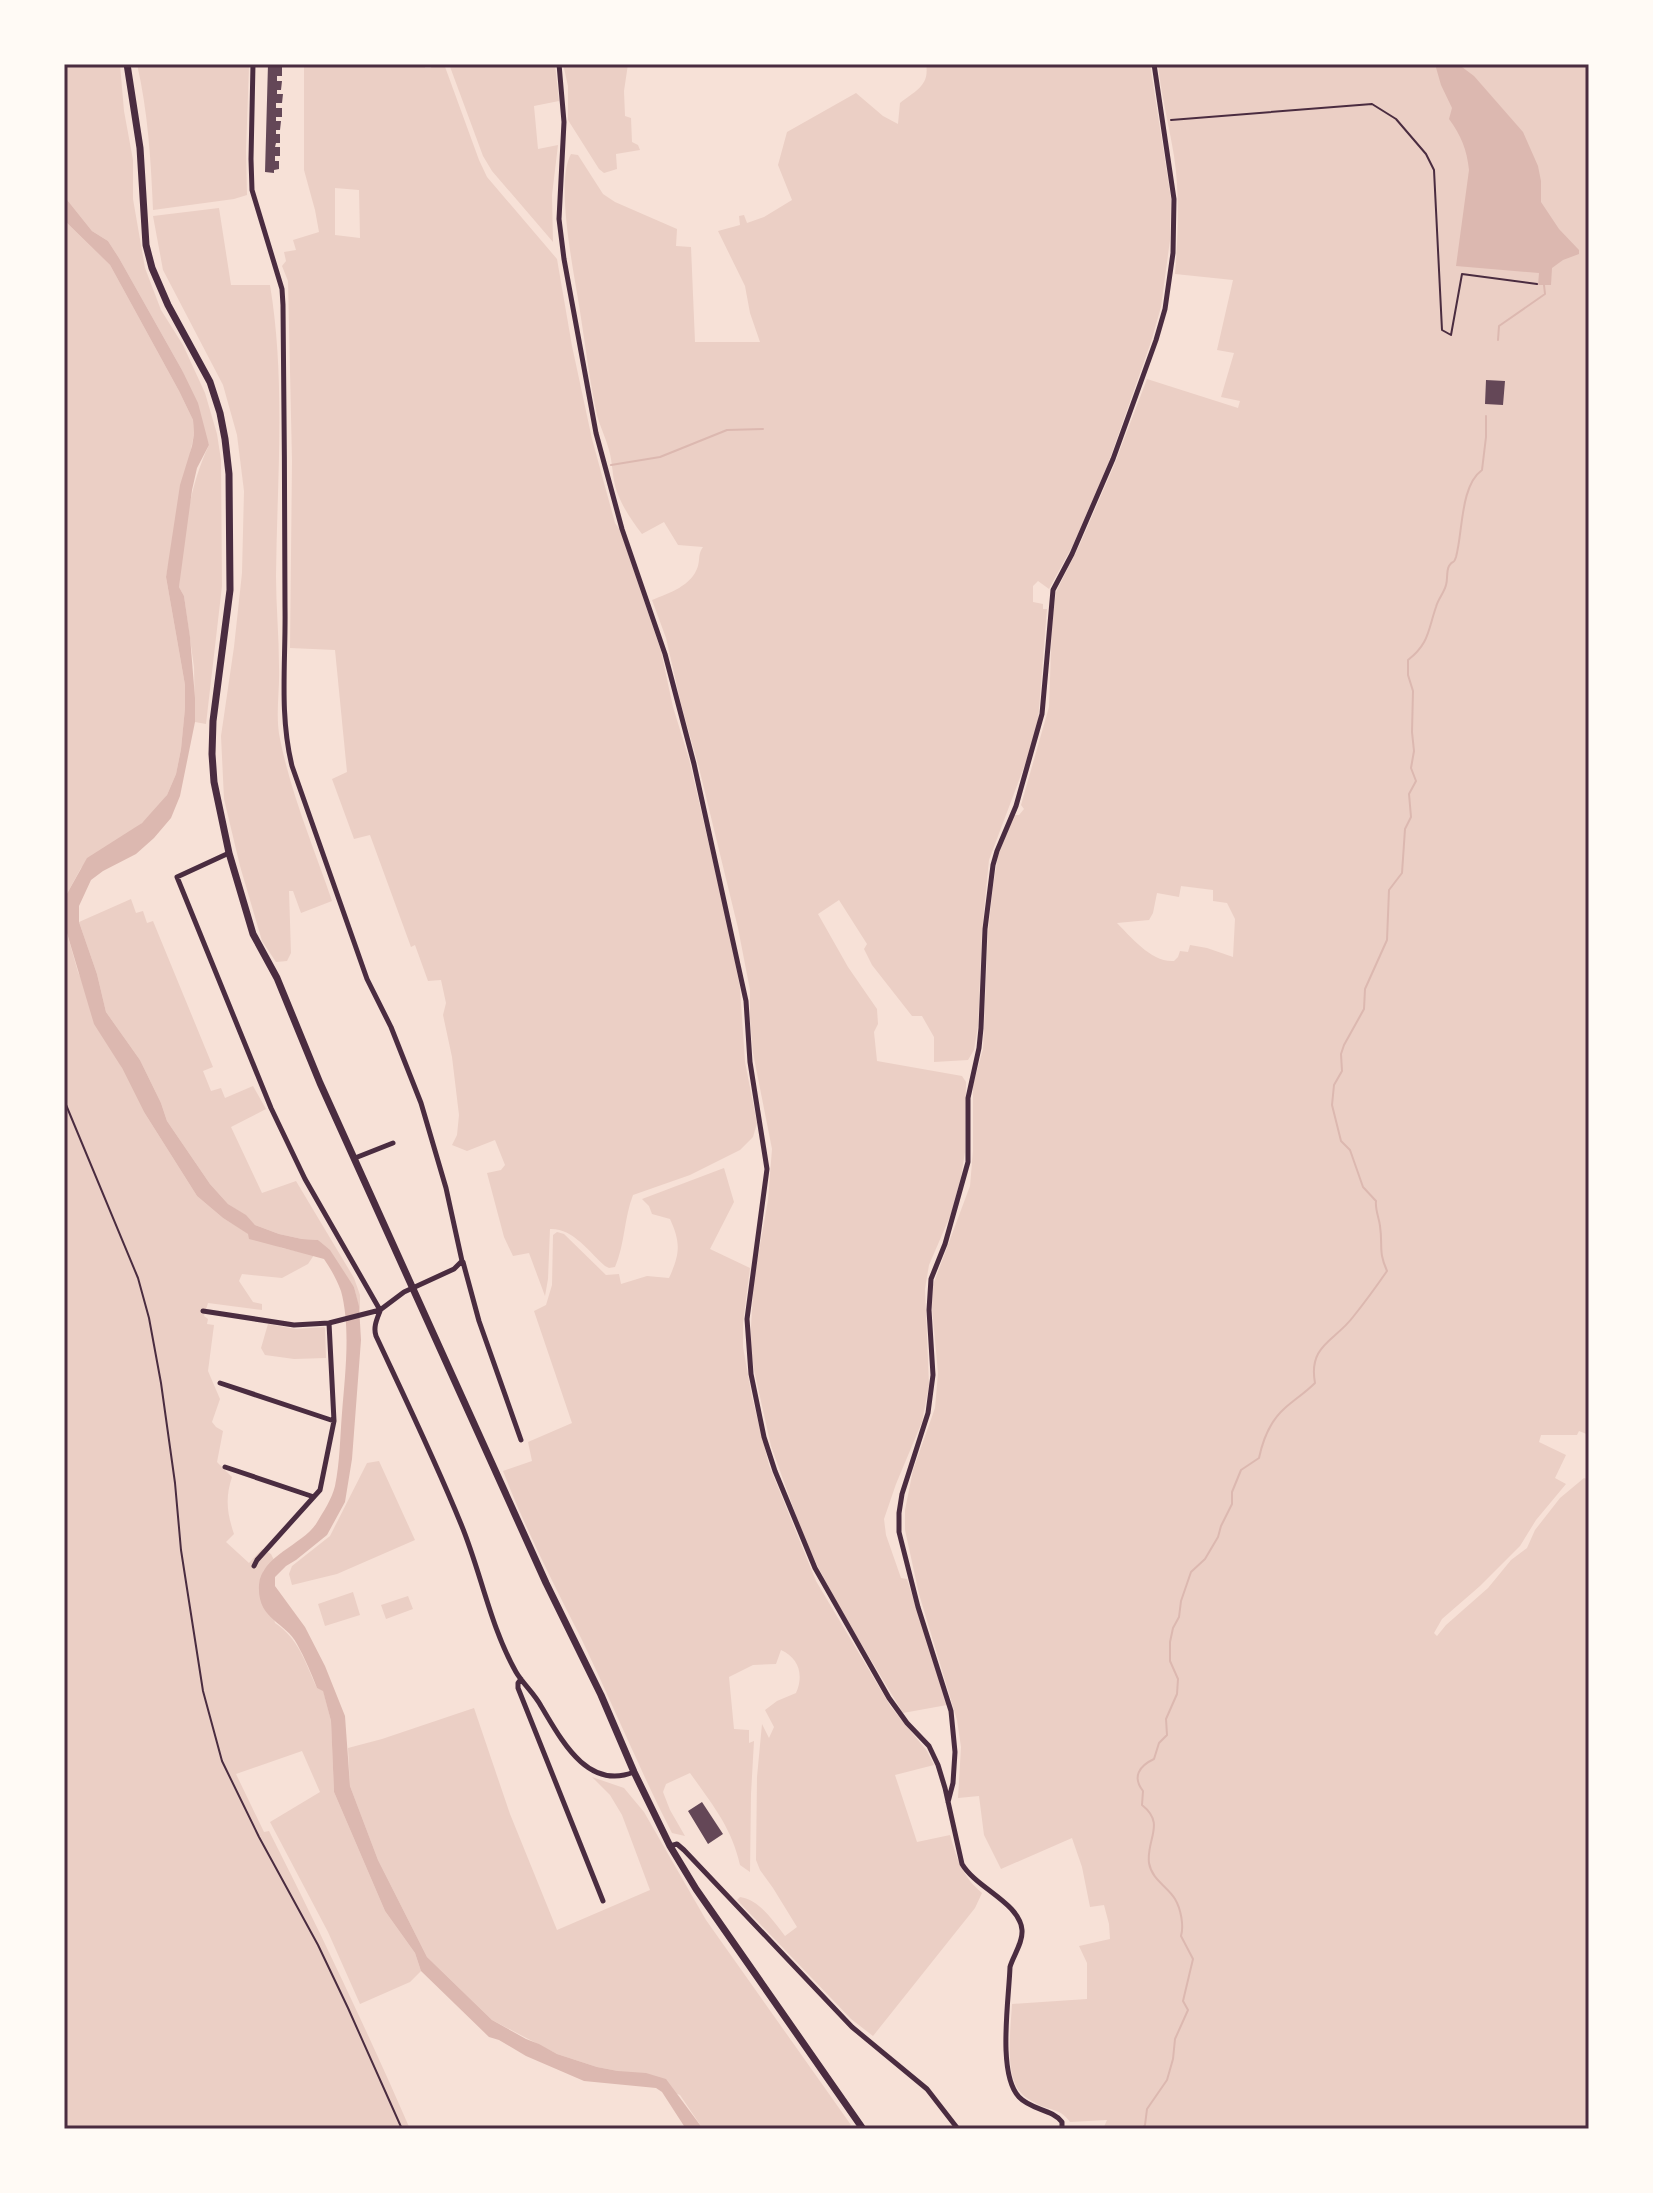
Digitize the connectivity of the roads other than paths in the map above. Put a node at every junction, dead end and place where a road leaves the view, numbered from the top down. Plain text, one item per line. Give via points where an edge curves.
1 (127, 64) edge
2 (253, 64) edge
3 (559, 64) edge
4 (1154, 64) edge
5 (229, 853) junction
6 (393, 1143) dead end
7 (355, 1158) junction
8 (462, 1261) junction
9 (413, 1288) junction
10 (380, 1310) junction
11 (203, 1311) dead end
12 (329, 1323) junction
13 (220, 1383) dead end
14 (334, 1421) junction
15 (521, 1440) dead end
16 (225, 1467) dead end
17 (314, 1497) junction
18 (254, 1566) dead end
19 (521, 1679) junction
20 (634, 1772) junction
21 (948, 1803) junction
22 (670, 1846) junction
23 (603, 1901) dead end
24 (863, 2129) edge
25 (958, 2129) edge
26 (1062, 2129) edge

1 - 5 main road via 152,268 210,382 225,439 230,590 212,754
2 - 8 street via 252,190 283,305 286,743 367,979 426,1117
3 - 21 street via 564,122 559,219 596,433 622,529 663,644 746,1001 767,1169 747,1319 764,1437 815,1568 889,1698 929,1746
4 - 21 street via 1174,199 1165,309 1113,459 1053,590 1042,714 993,865 980,1038 968,1098 968,1162 931,1279 933,1375 928,1413 899,1513 918,1607 951,1711 955,1752
5 - 7 main road via 253,934
5 - 10 street via 177,877 271,1108
6 - 7 street
7 - 9 main road
8 - 9 street
8 - 15 street
9 - 10 street
9 - 20 main road
10 - 12 street
10 - 19 street via 374,1331 462,1525 497,1629
11 - 12 street via 294,1325
12 - 14 street
13 - 14 street
14 - 17 street via 320,1490
16 - 17 street
17 - 18 street
19 - 20 street via 585,1766 600,1775
19 - 23 street via 518,1688
20 - 22 main road
21 - 26 street via 962,1864 1009,1908 1022,1929 1010,1967 1010,2079 1022,2100 1058,2117
22 - 24 main road
22 - 25 street via 684,1850 852,2027 927,2089

